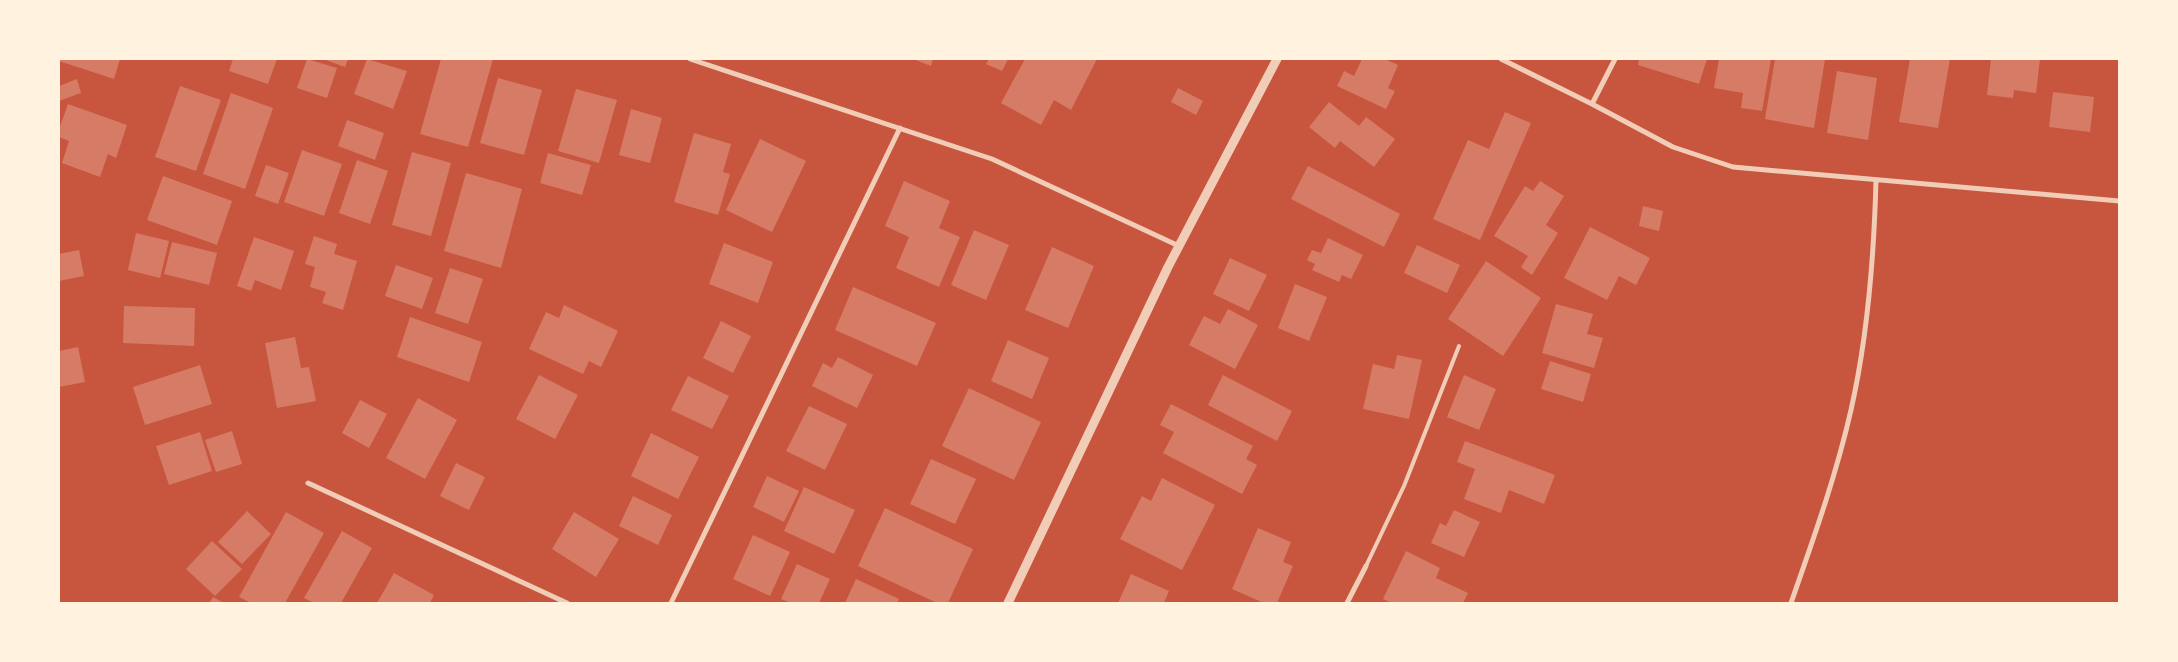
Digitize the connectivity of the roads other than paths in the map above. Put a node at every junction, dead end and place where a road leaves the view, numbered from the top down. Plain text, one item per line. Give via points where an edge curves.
1 (690, 59) edge
2 (1277, 59) edge
3 (1500, 59) edge
4 (1615, 59) edge
5 (1592, 104) junction
6 (900, 128) junction
7 (1876, 180) junction
8 (2119, 201) edge
9 (1179, 246) junction
10 (1459, 346) dead end
11 (308, 483) dead end
12 (1366, 566) joint
13 (567, 603) edge
14 (671, 603) edge
15 (1008, 603) edge
16 (1347, 603) edge
17 (1791, 603) edge

1 - 6 street
2 - 9 street
3 - 5 street
4 - 5 street
5 - 7 street via 1673,147 1733,167
6 - 9 street via 992,159
6 - 14 street
7 - 8 street
7 - 17 street via 1869,296 1851,410 1819,523
9 - 15 street
10 - 12 lane via 1404,486
11 - 13 street
12 - 16 street

